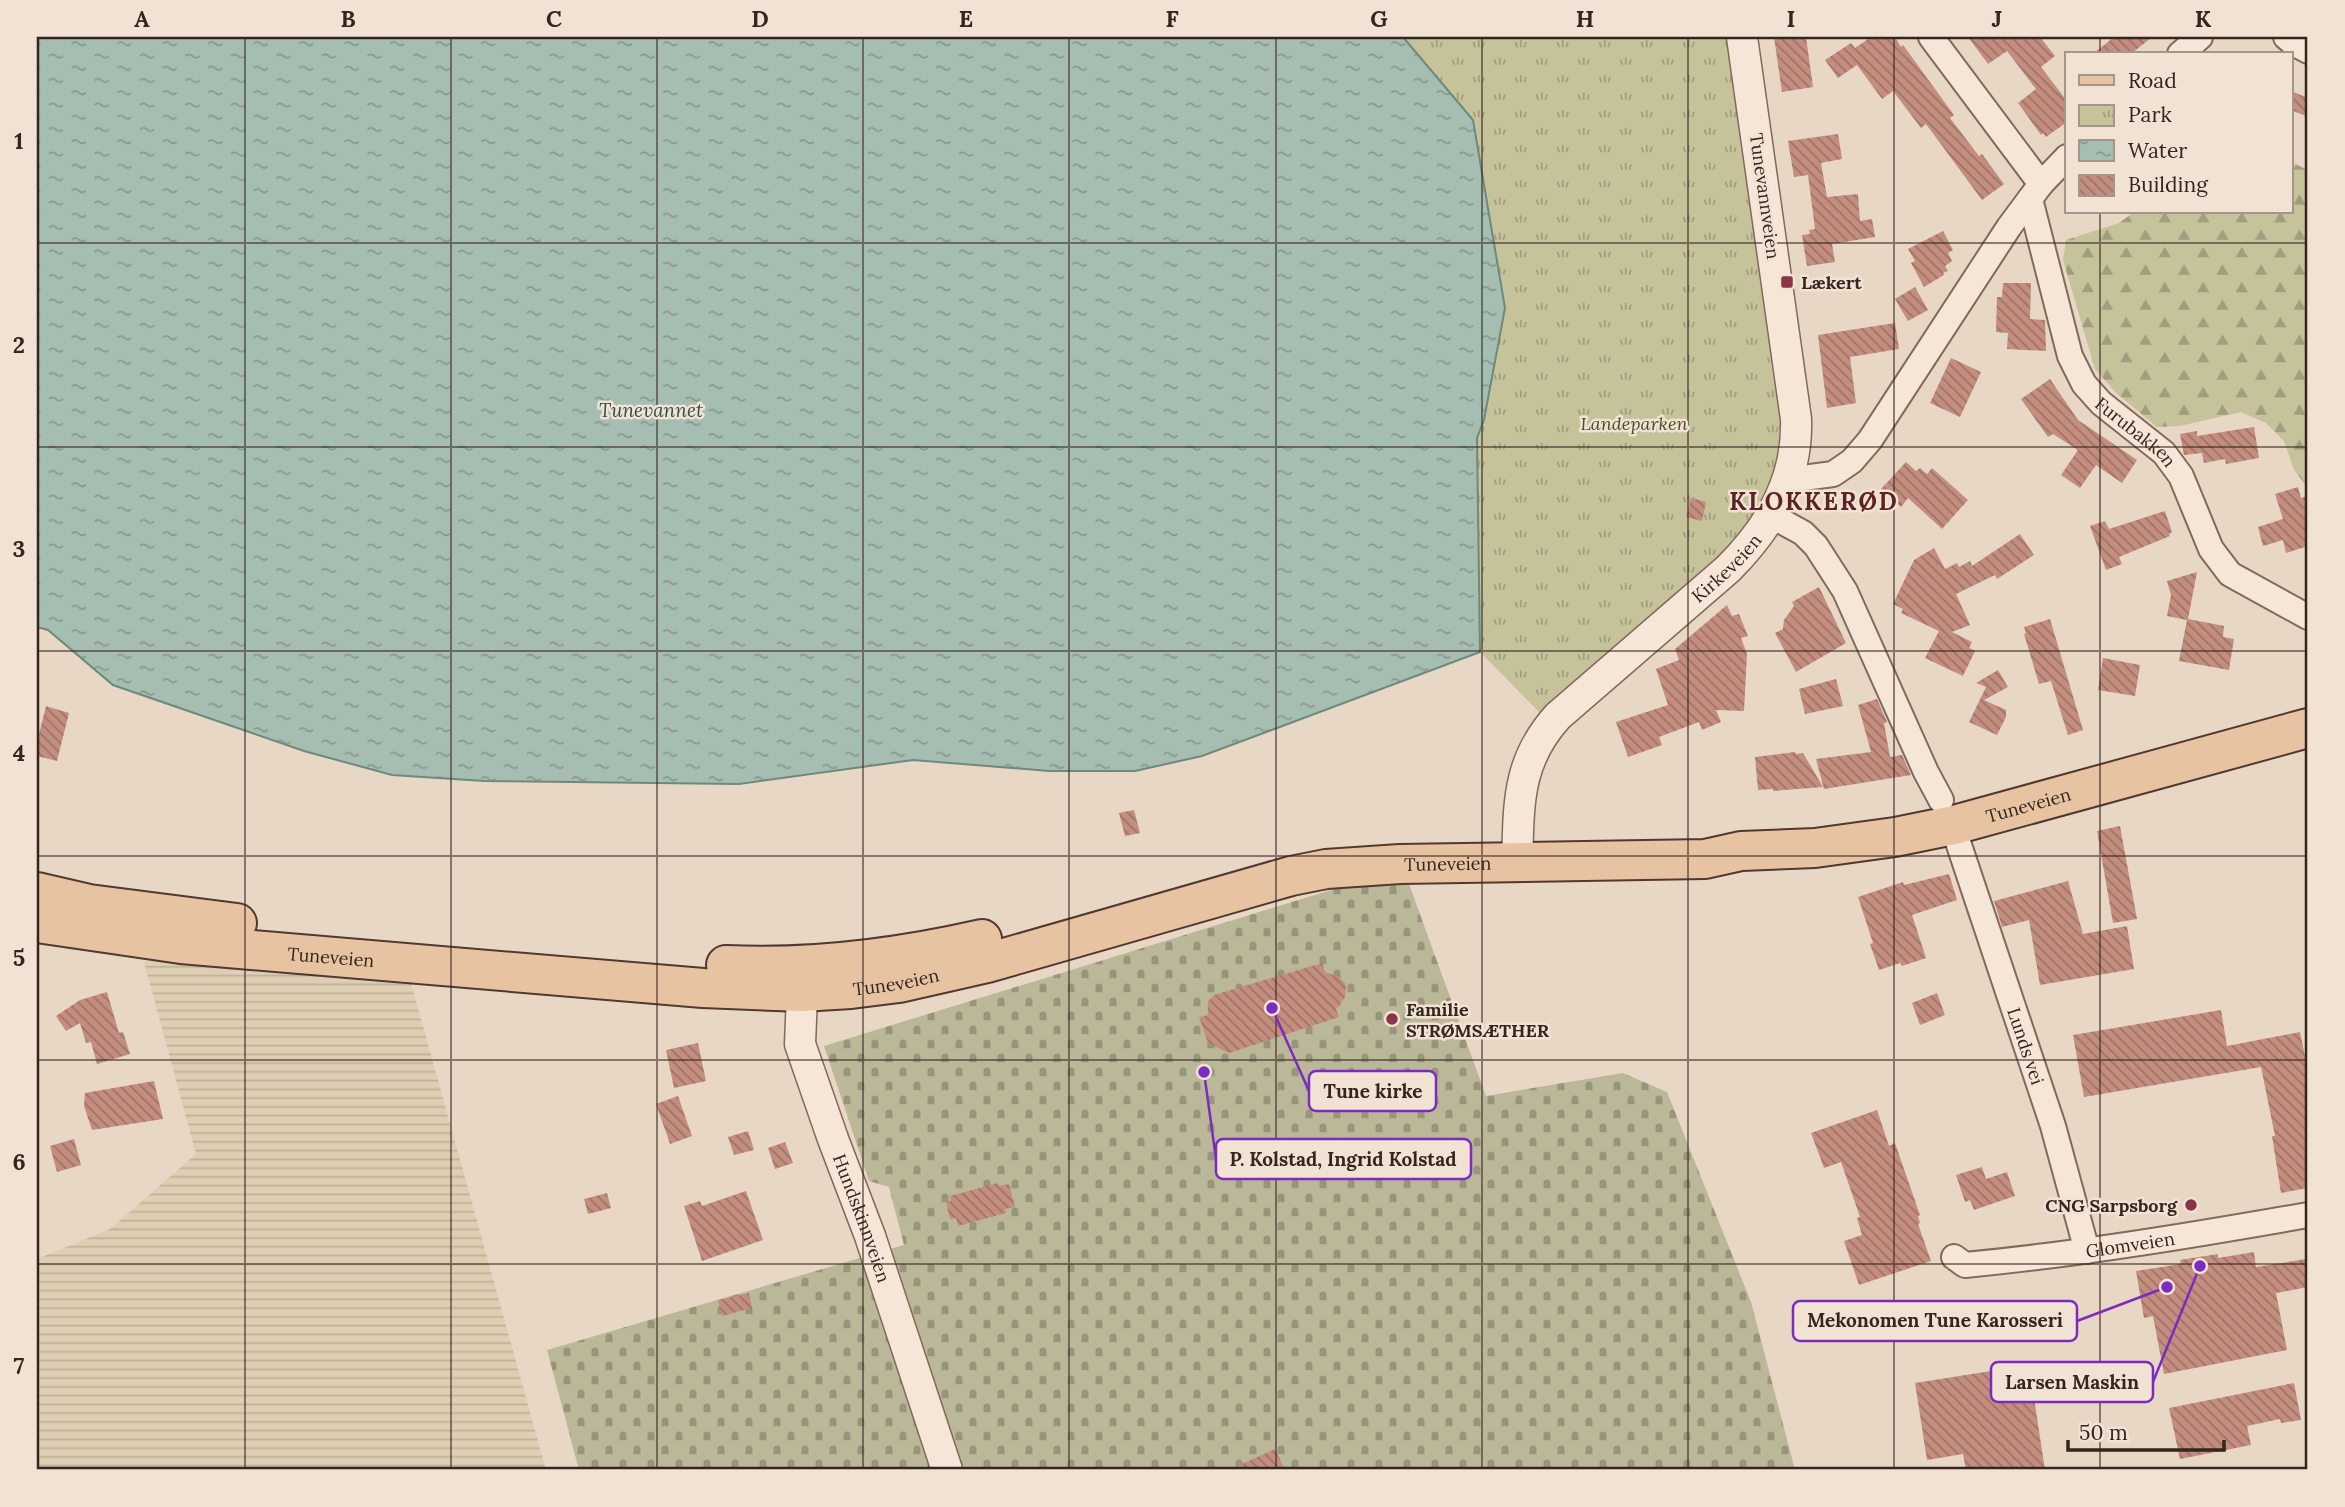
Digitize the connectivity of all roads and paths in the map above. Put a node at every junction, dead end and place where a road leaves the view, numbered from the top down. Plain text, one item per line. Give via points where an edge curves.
1 (1742, 37) edge
2 (1931, 37) edge
3 (2200, 37) edge
4 (2286, 37) edge
5 (2308, 51) edge
6 (2182, 52) edge
7 (2065, 159) edge
8 (2035, 191) junction
9 (1788, 480) junction
10 (1772, 516) junction
11 (2308, 617) edge
12 (2308, 728) edge
13 (1941, 800) dead end
14 (1958, 842) dead end
15 (1517, 850) junction
16 (37, 892) edge
17 (37, 923) edge
18 (802, 979) junction
19 (2308, 1214) edge
20 (2088, 1251) junction
21 (1954, 1257) dead end
22 (947, 1470) edge

1 - 9 street, Tunevannveien via 1796,419 1795,455
2 - 8 street, Furubakken
3 - 6 street
4 - 5 street
7 - 8 street
8 - 9 street via 1861,451 1833,474
8 - 11 street, Furubakken via 2070,356 2084,384 2164,453 2181,476 2211,549 2230,574
9 - 10 street, Kirkeveien
10 - 13 street via 1816,545 1845,591
10 - 15 street, Kirkeveien via 1728,569 1546,730 1530,756 1519,797
12 - 15 main road, Tuneveien via 1895,837 1815,848 1741,851 1705,859
14 - 20 street, Lunds vei via 2049,1114
15 - 18 main road, Tuneveien via 1415,842 1324,853 1082,916
16 - 18 main road, Tuneveien via 167,915 448,944 751,966
17 - 18 main road, Tuneveien via 181,944 703,988
18 - 22 street, Hundskinnveien via 800,1044 870,1236
19 - 20 street, Glomveien
20 - 21 street, Glomveien via 1965,1265

